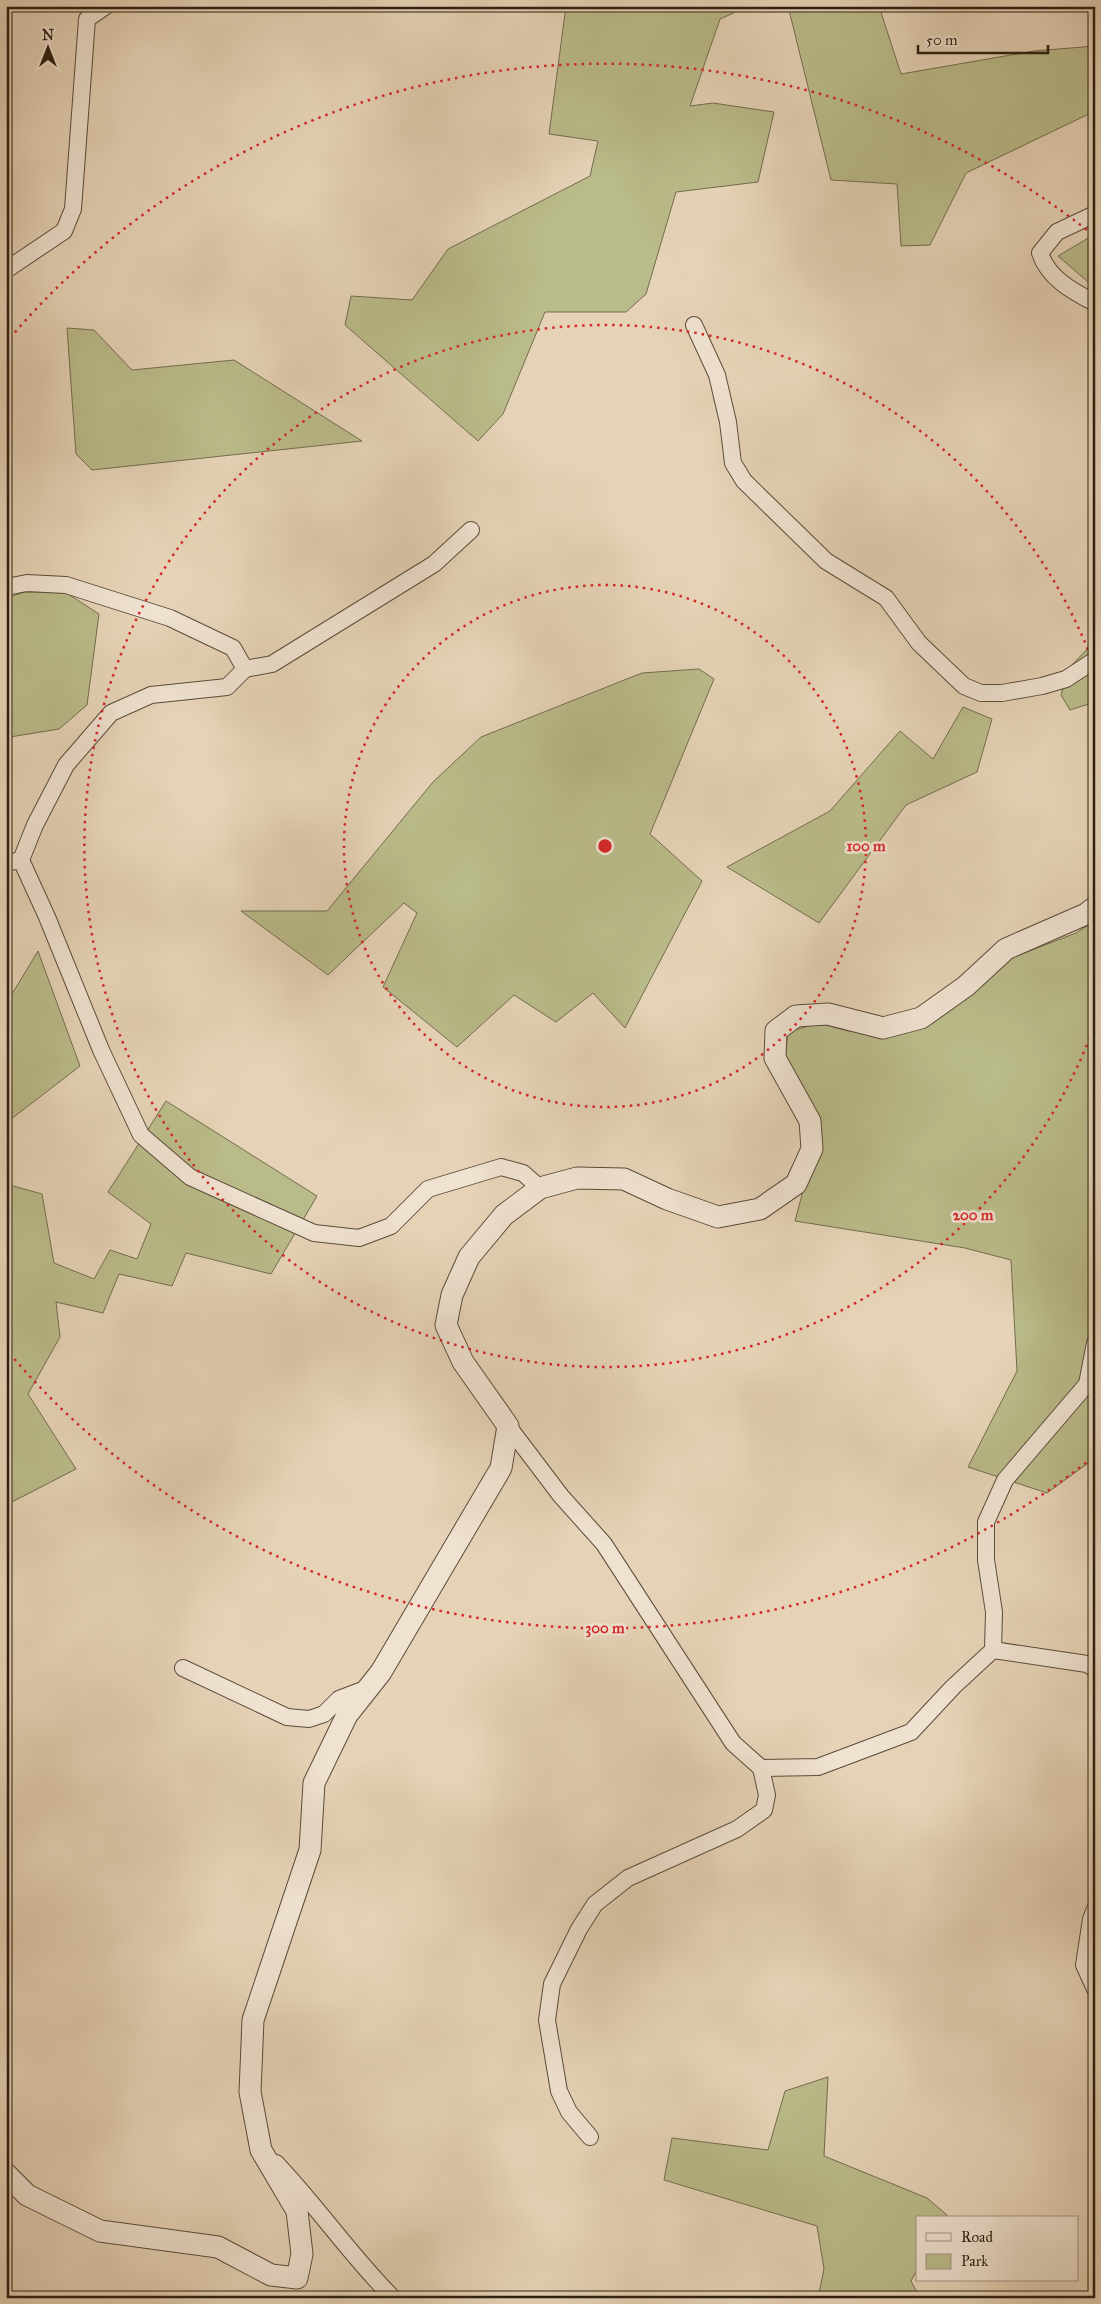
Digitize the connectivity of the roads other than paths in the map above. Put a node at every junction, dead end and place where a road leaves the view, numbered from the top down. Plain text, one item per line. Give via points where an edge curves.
1 (106, 6) edge
2 (1095, 214) edge
3 (6, 270) edge
4 (1095, 303) edge
5 (694, 325) dead end
6 (472, 530) dead end
7 (6, 587) edge
8 (1095, 660) edge
9 (245, 669) junction
10 (14, 862) edge
11 (1095, 907) edge
12 (540, 1188) junction
13 (1095, 1343) edge
14 (508, 1426) junction
15 (993, 1650) junction
16 (183, 1668) dead end
17 (1095, 1669) edge
18 (368, 1688) junction
19 (761, 1768) junction
20 (1095, 1910) edge
21 (1095, 1989) edge
22 (590, 2137) dead end
23 (260, 2146) junction
24 (6, 2174) edge
25 (393, 2298) edge

1 - 3 street via 87,19 73,209 64,231
2 - 4 street via 1057,232 1040,253 1044,267 1071,291
5 - 8 street via 717,374 733,462 744,481 826,561 886,598 919,643 964,686 981,692 1002,692 1042,686 1066,679
6 - 9 street via 434,564 272,664
7 - 9 street via 27,583 66,585 170,618 233,648
9 - 10 street via 228,687 151,695 111,713 66,765
10 - 12 street via 47,917 101,1050 141,1135 190,1177 314,1233 360,1238 391,1226 428,1189 501,1167 523,1173
11 - 12 street via 1006,949 966,986 921,1018 883,1028 828,1014 796,1016 776,1031 775,1058 810,1120 812,1149 796,1184 760,1209 718,1217 624,1179 577,1178
12 - 14 street via 504,1215 469,1257 452,1295 446,1325 463,1362
13 - 15 street via 1087,1384 1005,1480 986,1522 986,1560 994,1612
14 - 18 street via 501,1468 381,1672
14 - 19 street via 604,1544 733,1743
15 - 17 street via 1087,1664
15 - 19 street via 911,1732 818,1767
16 - 18 street via 287,1717 309,1719 324,1714 339,1699
18 - 23 street via 347,1716 314,1784 310,1850 253,2020 250,2092
19 - 22 street via 767,1795 764,1810 737,1829 628,1878 595,1904 552,1984 546,2020 559,2091 569,2112
20 - 21 street via 1084,1966
23 - 24 street via 297,2211 302,2254 297,2278 271,2275 218,2247 100,2230 27,2195
23 - 25 street via 324,2217 363,2268

